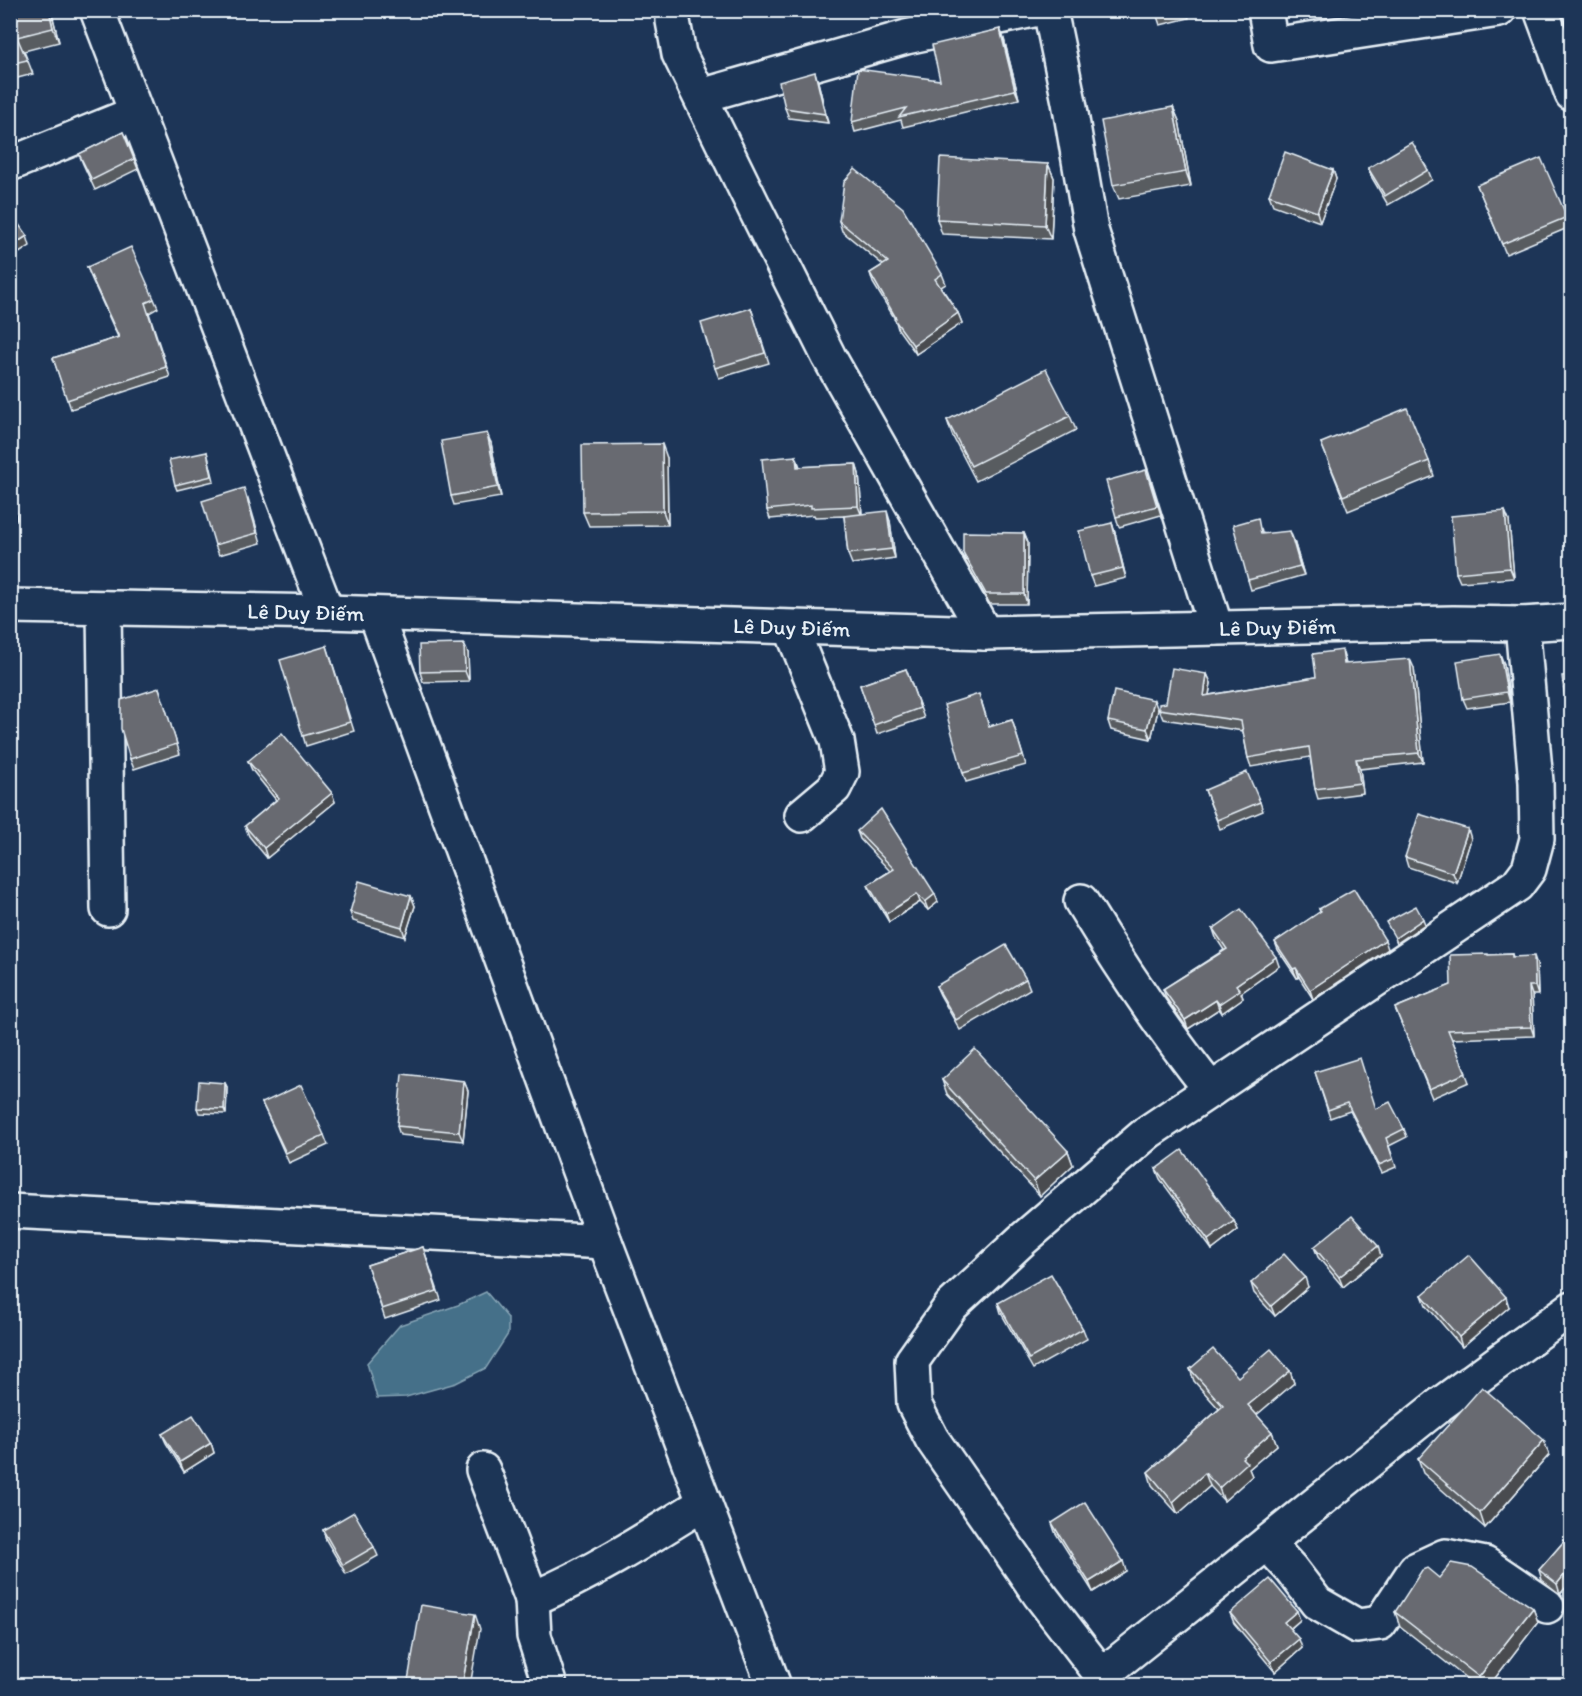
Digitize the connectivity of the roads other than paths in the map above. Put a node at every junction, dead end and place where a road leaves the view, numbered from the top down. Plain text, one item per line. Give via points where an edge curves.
1 (97, 10) edge
2 (673, 10) edge
3 (1034, 10) edge
4 (1050, 10) edge
5 (1265, 10) edge
6 (1499, 10) edge
7 (1541, 10) edge
8 (1572, 94) edge
9 (701, 96) junction
10 (136, 112) junction
11 (10, 164) edge
12 (10, 606) edge
13 (104, 608) junction
14 (327, 612) junction
15 (376, 615) junction
16 (1572, 621) edge
17 (1522, 624) junction
18 (791, 628) junction
19 (1216, 628) junction
20 (985, 633) junction
21 (802, 815) dead end
22 (1081, 901) dead end
23 (108, 909) dead end
24 (1211, 1090) junction
25 (10, 1211) edge
26 (605, 1242) junction
27 (1572, 1308) edge
28 (483, 1470) dead end
29 (704, 1503) junction
30 (1267, 1544) junction
31 (532, 1599) junction
32 (1547, 1606) dead end
33 (1106, 1680) edge
34 (550, 1686) edge
35 (774, 1686) edge

1 - 10 street
2 - 9 street via 679,54
3 - 9 street via 906,37
4 - 19 street via 1091,230
5 - 6 street via 1271,45
7 - 8 street
9 - 20 street via 829,357
10 - 11 street
10 - 14 street
12 - 13 street, Lê Duy Điếm
13 - 14 street, Lê Duy Điếm
13 - 23 street
14 - 15 street, Lê Duy Điếm
15 - 18 street, Lê Duy Điếm
15 - 26 street
16 - 17 street, Lê Duy Điếm
17 - 19 street, Lê Duy Điếm
17 - 24 street via 1536,782 1537,839 1529,869 1517,885
18 - 20 street, Lê Duy Điếm
18 - 21 street via 837,741 842,772 834,788
19 - 20 street, Lê Duy Điếm
22 - 24 street via 1174,1043
24 - 33 street via 1148,1132 1014,1247 951,1306 912,1361 914,1404 932,1439 1040,1595
25 - 26 street
26 - 29 street
27 - 30 street via 1438,1406
28 - 31 street
29 - 31 street via 633,1548
29 - 35 street
30 - 32 street via 1317,1603 1357,1626 1380,1623 1415,1570 1445,1556 1485,1564
30 - 33 street
31 - 34 street via 534,1636

